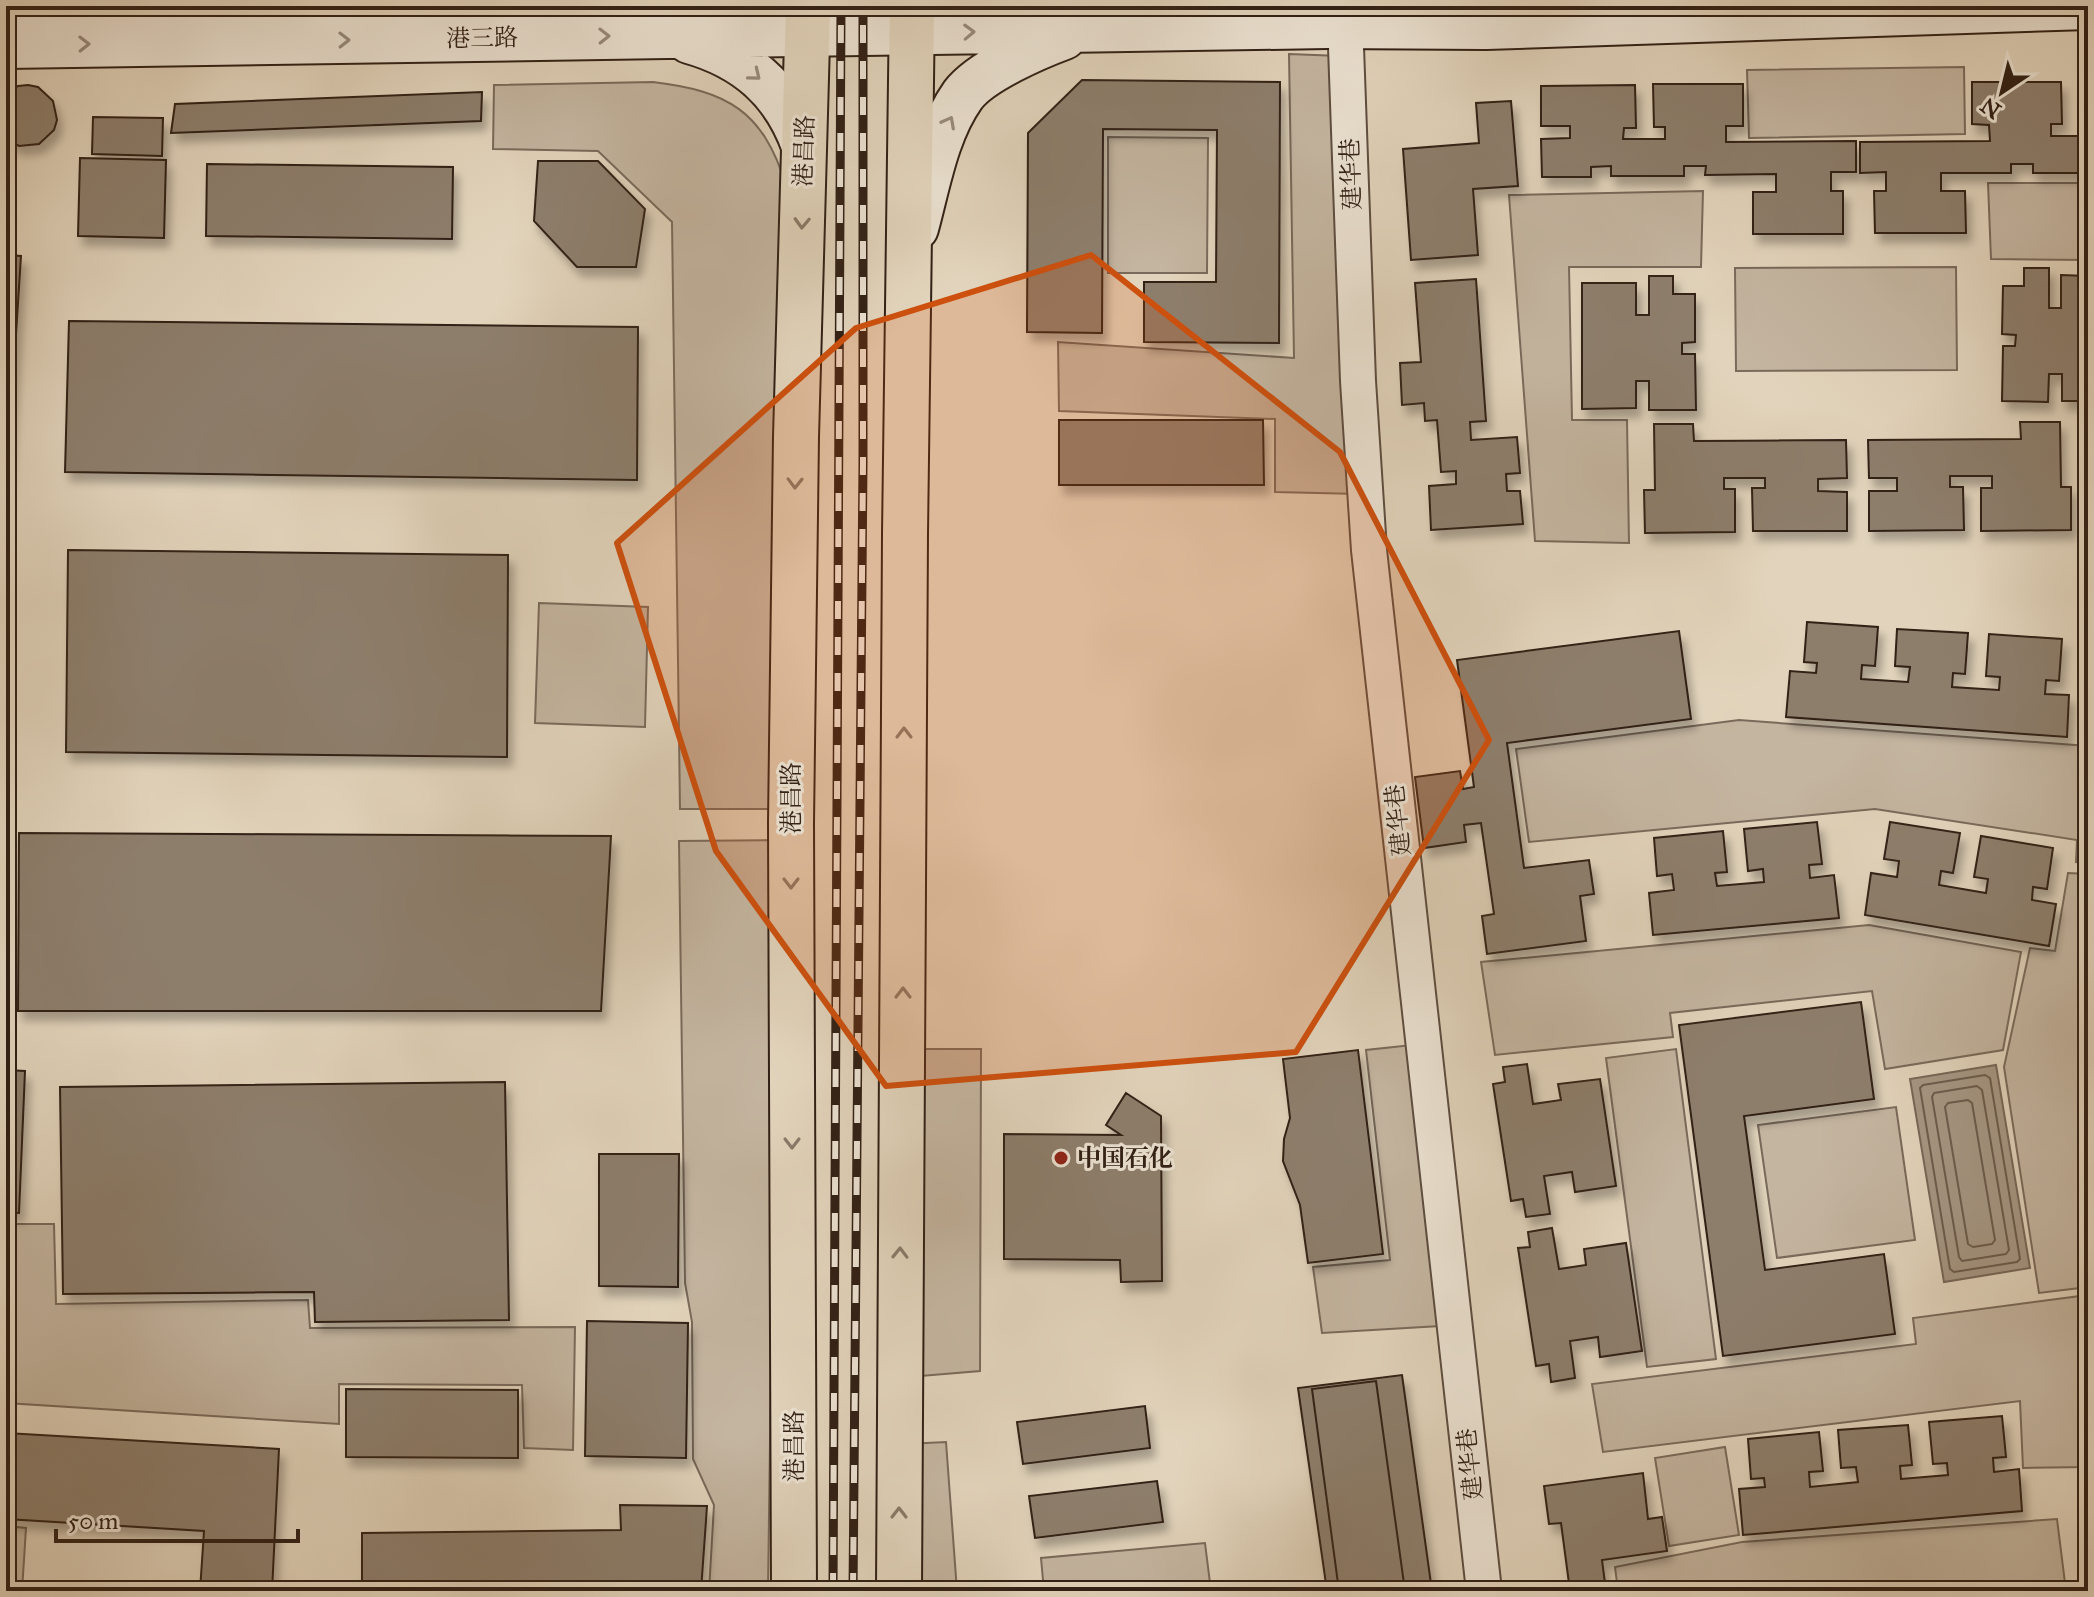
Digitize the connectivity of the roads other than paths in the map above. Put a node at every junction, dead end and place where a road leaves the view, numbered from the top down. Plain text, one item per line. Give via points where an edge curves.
1 (2088, 7) edge
2 (6, 10) edge
3 (808, 19) edge
4 (674, 20) edge
5 (912, 20) edge
6 (1170, 28) junction
7 (1082, 30) junction
8 (2088, 34) edge
9 (6, 46) edge
10 (1346, 47) junction
11 (804, 146) junction
12 (910, 249) junction
13 (794, 1591) edge
14 (899, 1591) edge
15 (1484, 1591) edge

1 - 6 main road, 港三路 via 1486,27
2 - 4 main road
3 - 4 main road, 港三路
3 - 5 main road, 港三路
3 - 11 main road, 港昌路
9 -> 4 main road, 港三路
4 -> 11 main road via 700,44 763,80 794,119
5 -> 7 main road, 港三路
5 - 12 main road
6 - 7 main road, 港三路
6 - 10 main road
12 -> 7 main road via 941,138 964,93 1029,50
8 - 10 main road via 1393,52
10 - 15 street, 建华巷 via 1369,550
11 -> 13 main road, 港昌路 via 791,823
14 -> 12 main road

